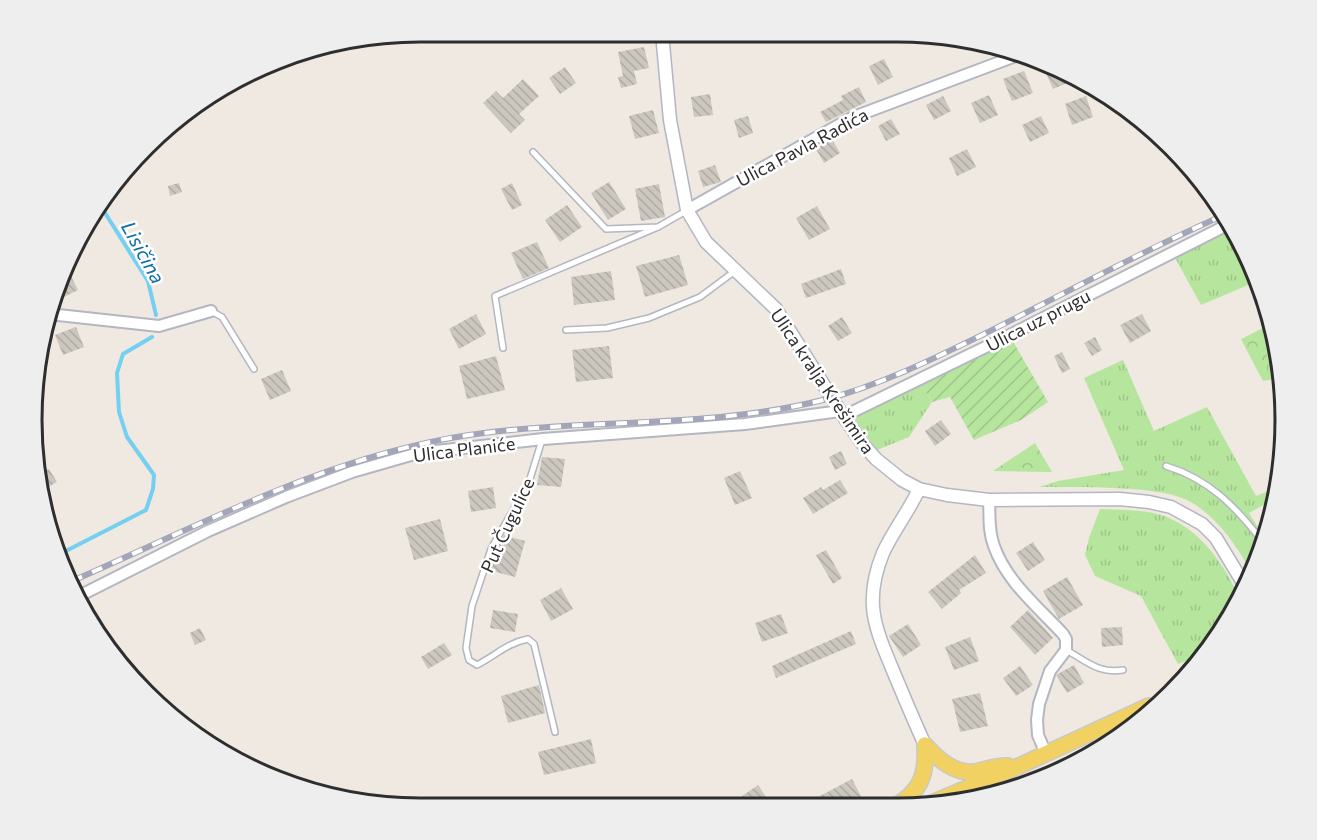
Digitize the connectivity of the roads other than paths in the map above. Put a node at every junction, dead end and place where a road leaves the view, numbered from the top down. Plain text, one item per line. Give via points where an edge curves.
1 (664, 42) edge
2 (1008, 59) edge
3 (533, 152) dead end
4 (687, 210) junction
5 (658, 227) junction
6 (1222, 228) edge
7 (736, 270) junction
8 (211, 311) joint
9 (57, 315) edge
10 (566, 330) dead end
11 (502, 348) dead end
12 (254, 369) dead end
13 (842, 413) junction
14 (543, 439) junction
15 (1166, 466) dead end
16 (919, 489) junction
17 (989, 500) junction
18 (1257, 535) edge
19 (1240, 578) edge
20 (84, 593) edge
21 (1065, 650) junction
22 (1123, 670) dead end
23 (1137, 712) edge
24 (555, 732) dead end
25 (925, 745) junction
26 (1046, 754) junction
27 (1017, 767) junction
28 (954, 794) edge
29 (908, 798) edge

1 - 4 street, Ulica kralja Krešimira via 670,120
2 - 4 street, Ulica Pavla Radića via 851,118
3 - 5 lane via 606,229
4 - 5 lane
4 - 7 street, Ulica kralja Krešimira via 706,242
5 - 11 lane via 495,296
6 - 13 street, Ulica uz prugu via 1006,337
7 - 10 lane via 700,297 649,318 607,328
7 - 13 street, Ulica kralja Krešimira via 776,309
8 - 9 street via 159,326
8 - 12 lane via 222,317
13 - 14 street, Ulica Planiće
13 - 16 street, Ulica kralja Krešimira via 876,459
14 - 20 street, Ulica Planiće via 418,453 352,472 208,531
14 - 24 lane, Put Čugulice via 529,482 491,549 472,606 466,648 469,660 477,665 517,641 528,639 534,644
15 - 18 lane via 1186,472 1217,491
16 - 17 street, Ulica kralja Krešimira
16 - 25 street via 884,551 873,588 873,610 877,635
17 - 19 street, Ulica kralja Krešimira via 1120,499 1171,507 1202,524 1216,538
17 - 21 street via 990,531 1003,566 1063,634
21 - 22 lane via 1097,669
21 - 26 street via 1050,671 1039,704 1038,735
23 - 26 main road
25 - 27 main road via 938,759 963,771
25 - 29 main road via 923,777
26 - 27 main road
27 - 28 main road

